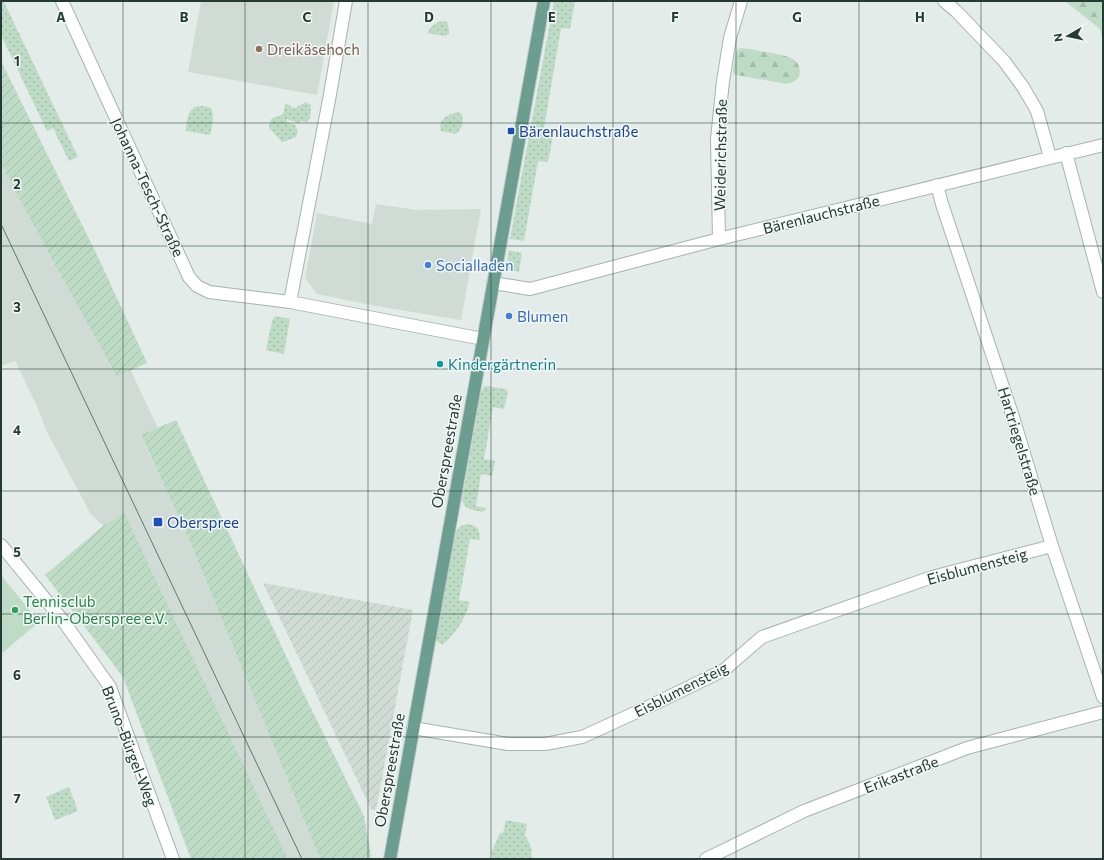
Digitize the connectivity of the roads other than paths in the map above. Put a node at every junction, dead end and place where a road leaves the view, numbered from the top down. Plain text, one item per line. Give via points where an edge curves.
1 (62, 1) edge
2 (346, 1) edge
3 (544, 1) edge
4 (741, 1) edge
5 (944, 1) edge
6 (1103, 144) edge
7 (1066, 153) junction
8 (1050, 157) junction
9 (937, 185) junction
10 (719, 239) junction
11 (493, 284) junction
12 (1103, 292) edge
13 (290, 302) junction
14 (483, 339) junction
15 (1, 545) edge
16 (1052, 546) junction
17 (1103, 697) edge
18 (1103, 712) edge
19 (413, 728) junction
20 (172, 859) edge
21 (390, 859) edge
22 (706, 859) edge

1 - 13 street, Johanna-Tesch-Straße via 189,277 197,286 209,292
2 - 13 street
3 - 11 main road, Oberspreestraße
4 - 10 street, Weiderichstraße via 730,38 717,139
5 - 8 street via 1004,61 1023,87 1037,111
6 - 7 street, Bärenlauchstraße
7 - 8 street, Bärenlauchstraße
7 - 12 street
8 - 9 street, Bärenlauchstraße
9 - 10 street, Bärenlauchstraße
9 - 16 street, Hartriegelstraße
10 - 11 street, Bärenlauchstraße via 530,290
11 - 14 main road, Oberspreestraße
13 - 14 street, Johanna-Tesch-Straße
14 - 19 main road, Oberspreestraße
15 - 20 street, Bruno-Bürgel-Weg via 64,622 110,687
16 - 17 street, Hartriegelstraße
16 - 19 street, Eisblumensteig via 932,577 762,637 724,670 582,737 545,744 508,744
18 - 22 street, Erikastraße via 967,748 804,812
19 - 21 main road, Oberspreestraße

